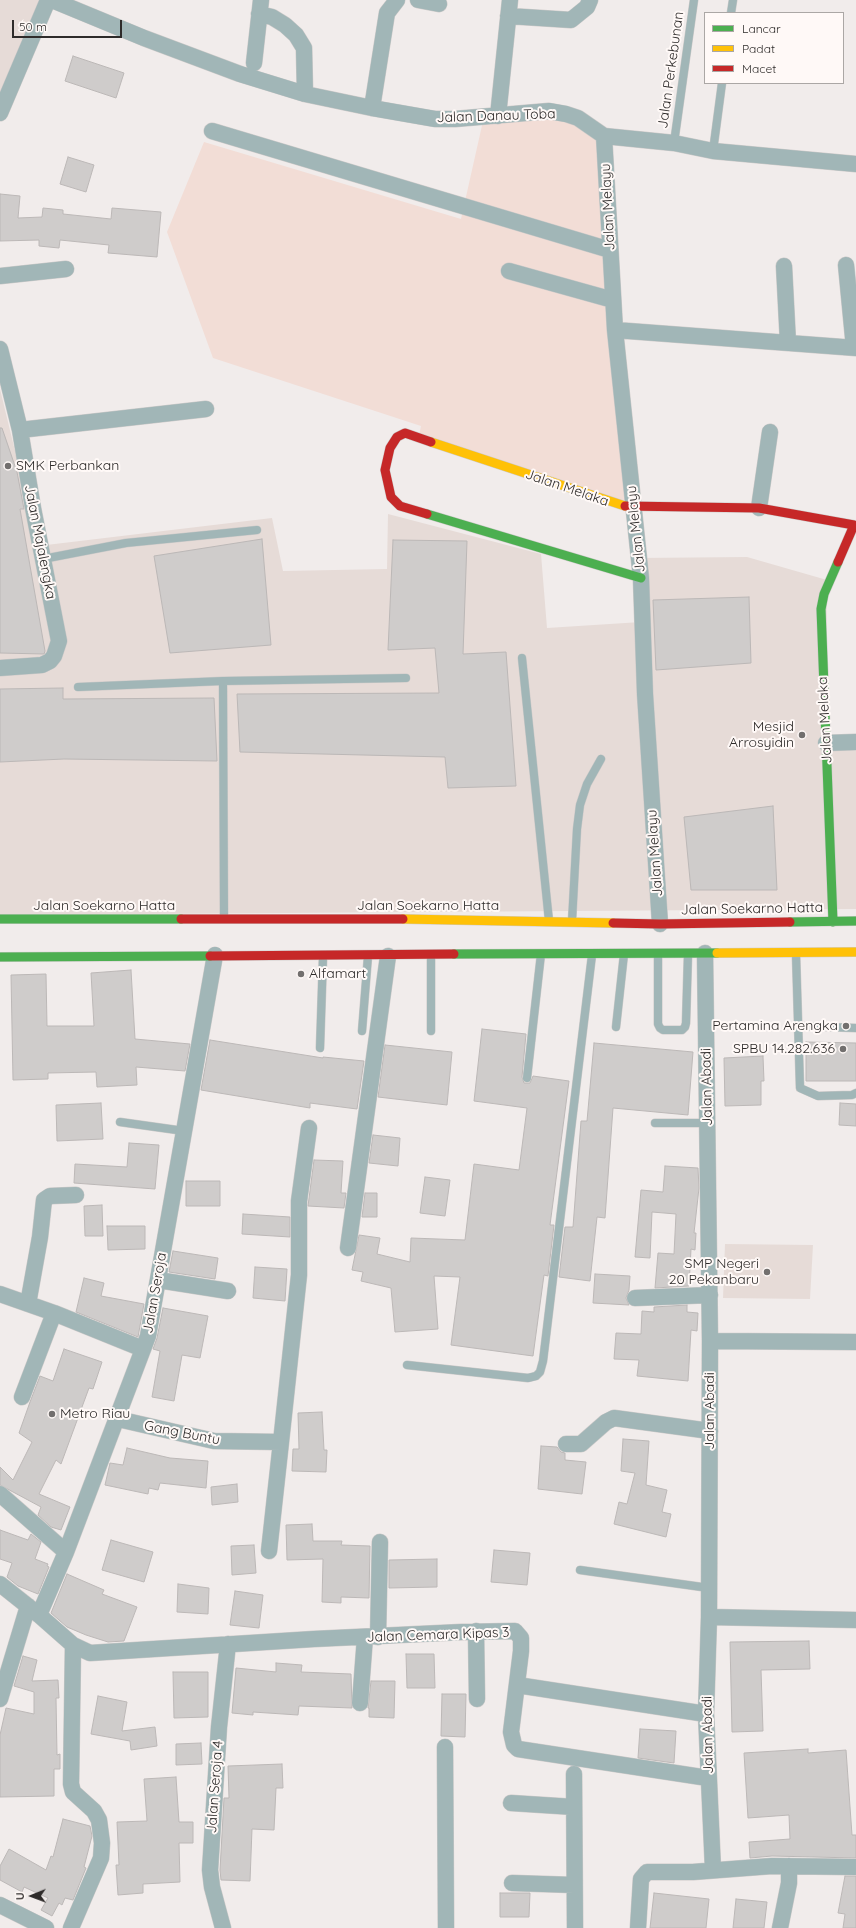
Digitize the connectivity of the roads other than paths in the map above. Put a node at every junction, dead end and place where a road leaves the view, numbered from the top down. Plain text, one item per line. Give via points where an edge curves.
1 (48, 0) edge
2 (52, 0) edge
3 (397, 0) edge
4 (418, 0) edge
5 (590, 0) edge
6 (694, 0) edge
7 (733, 0) edge
8 (439, 4) dead end
9 (260, 7) edge
10 (509, 8) edge
11 (731, 12) edge
12 (254, 64) dead end
13 (722, 84) edge
14 (305, 94) junction
15 (372, 108) junction
16 (0, 113) edge
17 (498, 116) junction
18 (212, 131) dead end
19 (604, 136) junction
20 (674, 143) junction
21 (713, 151) junction
22 (856, 164) edge
23 (610, 250) junction
24 (846, 265) dead end
25 (784, 266) dead end
26 (66, 269) dead end
27 (509, 270) dead end
28 (0, 276) edge
29 (613, 300) junction
30 (615, 330) junction
31 (788, 343) junction
32 (855, 348) edge
33 (0, 349) edge
34 (206, 409) dead end
35 (20, 430) junction
36 (770, 432) dead end
37 (634, 507) junction
38 (759, 508) junction
39 (855, 524) edge
40 (257, 530) dead end
41 (43, 559) junction
42 (641, 578) junction
43 (522, 658) dead end
44 (0, 668) edge
45 (406, 678) dead end
46 (223, 681) junction
47 (78, 687) dead end
48 (856, 742) edge
49 (826, 743) junction
50 (601, 759) dead end
51 (0, 919) edge
52 (224, 920) junction
53 (572, 921) junction
54 (856, 921) edge
55 (549, 922) junction
56 (833, 922) junction
57 (660, 924) junction
58 (593, 952) junction
59 (856, 952) edge
60 (541, 953) junction
61 (624, 953) junction
62 (658, 953) junction
63 (688, 953) junction
64 (705, 953) junction
65 (796, 953) junction
66 (431, 955) junction
67 (215, 956) junction
68 (323, 956) junction
69 (368, 956) junction
70 (388, 956) junction
71 (0, 957) edge
72 (798, 1026) junction
73 (616, 1027) dead end
74 (856, 1028) edge
75 (362, 1031) dead end
76 (431, 1031) dead end
77 (320, 1048) dead end
78 (527, 1078) dead end
79 (856, 1093) edge
80 (120, 1122) dead end
81 (655, 1123) dead end
82 (708, 1123) junction
83 (309, 1128) dead end
84 (184, 1131) junction
85 (76, 1195) dead end
86 (348, 1248) dead end
87 (158, 1280) junction
88 (228, 1291) dead end
89 (0, 1294) edge
90 (710, 1295) junction
91 (635, 1298) dead end
92 (28, 1304) junction
93 (54, 1313) junction
94 (710, 1341) junction
95 (856, 1342) edge
96 (143, 1349) junction
97 (407, 1365) dead end
98 (22, 1397) dead end
99 (118, 1419) junction
100 (710, 1431) junction
101 (281, 1442) junction
102 (566, 1444) dead end
103 (0, 1494) edge
104 (380, 1542) dead end
105 (269, 1551) dead end
106 (66, 1552) junction
107 (580, 1570) dead end
108 (0, 1584) edge
109 (709, 1588) junction
110 (34, 1610) junction
111 (709, 1617) junction
112 (856, 1620) edge
113 (476, 1631) junction
114 (372, 1637) junction
115 (228, 1644) junction
116 (73, 1645) junction
117 (517, 1685) junction
118 (477, 1699) dead end
119 (0, 1700) edge
120 (360, 1703) dead end
121 (706, 1714) junction
122 (445, 1747) dead end
123 (574, 1774) dead end
124 (708, 1778) junction
125 (511, 1804) dead end
126 (574, 1807) junction
127 (789, 1866) junction
128 (856, 1867) edge
129 (713, 1870) junction
130 (512, 1883) dead end
131 (574, 1885) junction
132 (0, 1905) edge
133 (46, 1928) edge
134 (71, 1928) edge
135 (223, 1928) edge
136 (446, 1928) edge
137 (575, 1928) edge
138 (638, 1928) edge
139 (780, 1928) edge

1 - 16 street
2 - 14 street, Jalan Danau Toba via 158,44
3 - 15 street via 387,13
4 - 8 street
5 - 10 street via 587,7 571,20
6 - 20 lane, Jalan Perkebunan
7 - 11 lane
9 - 12 street
9 - 14 street via 296,35 304,48
10 - 17 street
13 - 21 lane
14 - 15 street, Jalan Danau Toba
15 - 17 street, Jalan Danau Toba via 434,119
17 - 19 street, Jalan Danau Toba via 549,111 566,114 578,118
18 - 23 street
19 - 20 street, Jalan Danau Toba
19 - 23 street, Jalan Melayu
20 - 21 street, Jalan Danau Toba
21 - 22 street, Jalan Danau Toba
23 - 29 street, Jalan Melayu
24 - 32 street
25 - 31 street
26 - 28 street
27 - 29 street
29 - 30 street, Jalan Melayu
30 - 31 street
30 - 37 street, Jalan Melayu
31 - 32 street
33 - 35 street, Jalan Majalengka
34 - 35 street
35 - 41 street, Jalan Majalengka
36 - 38 street
37 - 38 main road, Jalan Melaka
37 - 42 street, Jalan Melayu
37 - 42 main road, Jalan Melaka via 614,504 405,433 397,437 390,448 385,470 391,497 400,506
38 - 39 main road, Jalan Melaka
39 - 49 main road, Jalan Melaka via 824,594 821,609
40 - 41 lane via 126,543
41 - 44 street, Jalan Majalengka via 59,641 57,650 50,661 42,665
42 - 57 street, Jalan Melayu via 645,694
43 - 55 lane
45 - 46 lane
46 - 47 lane
46 - 52 lane
48 - 49 street
49 - 56 main road, Jalan Melaka
50 - 53 lane via 587,784 580,805
51 - 52 main road, Jalan Soekarno Hatta
52 - 55 main road, Jalan Soekarno Hatta via 450,919
53 - 55 main road, Jalan Soekarno Hatta
53 - 57 main road, Jalan Soekarno Hatta
54 - 56 main road, Jalan Soekarno Hatta
56 - 57 main road, Jalan Soekarno Hatta
58 - 60 main road
58 - 61 main road
58 - 97 lane via 540,1372 528,1378
59 - 65 main road
60 - 66 main road
60 - 78 lane
61 - 62 main road
61 - 73 lane
62 - 63 main road
62 - 63 lane via 658,1024 663,1030 682,1030 686,1023
63 - 64 main road
64 - 65 main road
64 - 82 street, Jalan Abadi
65 - 72 lane
66 - 70 main road
66 - 76 lane
67 - 68 main road
67 - 71 main road
67 - 84 street, Jalan Seroja
68 - 69 main road
68 - 77 lane
69 - 70 main road
69 - 75 lane
70 - 86 street
72 - 74 lane
72 - 79 lane via 800,1088 818,1096
80 - 84 lane
81 - 82 lane
82 - 90 street, Jalan Abadi
83 - 101 street via 299,1201 299,1275
84 - 87 street, Jalan Seroja
85 - 92 street via 50,1196 44,1200
87 - 88 street
87 - 96 street, Jalan Seroja
89 - 92 street
90 - 91 street
90 - 94 street, Jalan Abadi
92 - 93 street
93 - 96 street
93 - 98 street
94 - 95 street
94 - 100 street, Jalan Abadi
96 - 99 street, Jalan Seroja
99 - 101 street, Gang Buntu via 214,1441
99 - 106 street, Jalan Seroja
100 - 102 street via 614,1418 581,1444
100 - 109 street, Jalan Abadi
101 - 105 street
103 - 106 street
104 - 114 street
106 - 110 street, Jalan Seroja
107 - 109 lane
108 - 110 street, Jalan Cemara Kipas 3
109 - 111 street, Jalan Abadi
110 - 116 street, Jalan Cemara Kipas 3
110 - 119 street, Jalan Seroja
111 - 112 street
111 - 121 street, Jalan Abadi
113 - 114 street, Jalan Cemara Kipas 3
113 - 117 street, Jalan Cemara Kipas 3 via 511,1630 519,1635 521,1651
113 - 118 street
114 - 115 street, Jalan Cemara Kipas 3
114 - 120 street
115 - 116 street, Jalan Cemara Kipas 3 via 100,1654 90,1653
115 - 135 street, Jalan Seroja 4 via 219,1727 210,1870
116 - 134 street via 71,1784 74,1792 94,1811 99,1820 102,1843 101,1858
117 - 121 street
117 - 124 street, Jalan Cemara Kipas 3 via 511,1732 514,1745 518,1749
121 - 124 street, Jalan Abadi
122 - 136 street
123 - 126 street
124 - 129 street, Jalan Abadi
125 - 126 street
126 - 131 street
127 - 128 street
127 - 129 street
127 - 139 street via 789,1883
129 - 138 street via 647,1872 641,1879
130 - 131 street
131 - 137 street
132 - 133 street

